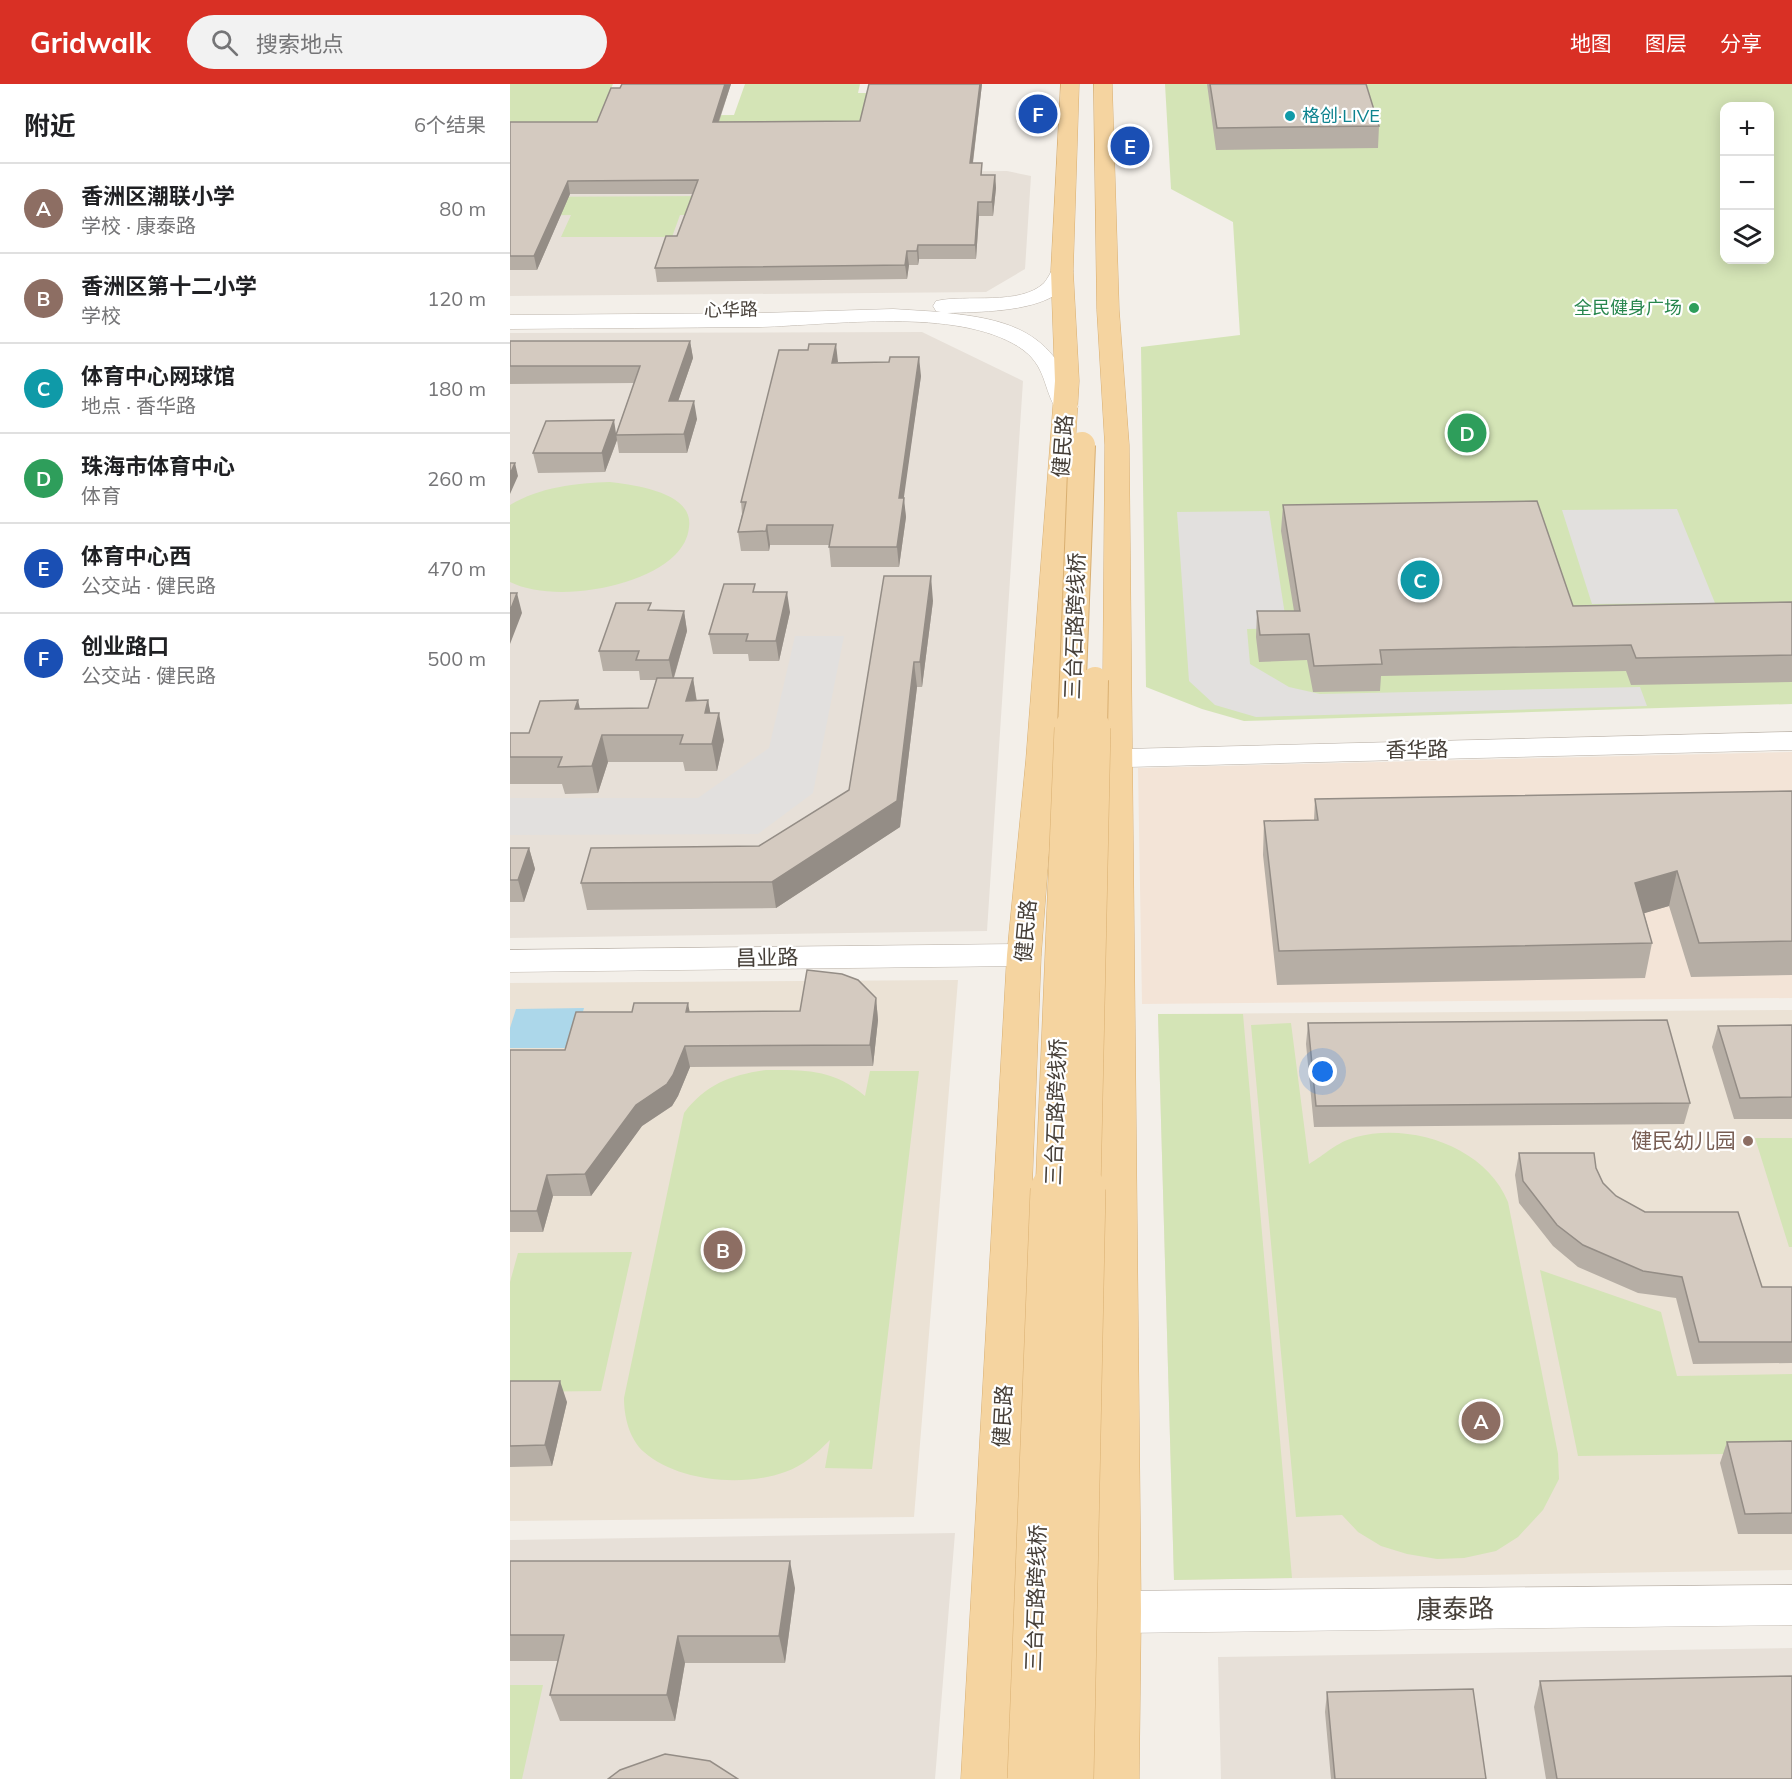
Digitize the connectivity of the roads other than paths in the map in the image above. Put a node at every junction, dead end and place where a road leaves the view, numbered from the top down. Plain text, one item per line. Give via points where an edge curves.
1 (1070, 84) edge
2 (1103, 84) edge
3 (1062, 272) junction
4 (510, 312) edge
5 (510, 322) edge
6 (1110, 378) junction
7 (1067, 394) junction
8 (1091, 445) junction
9 (1116, 720) junction
10 (1792, 741) edge
11 (1189, 756) junction
12 (1115, 758) junction
13 (1041, 760) junction
14 (1116, 796) junction
15 (1024, 955) junction
16 (510, 961) edge
17 (1792, 1605) edge
18 (1118, 1612) junction
19 (985, 1779) edge
20 (1029, 1779) edge
21 (1072, 1779) edge
22 (1115, 1779) edge

1 - 3 main road, 健民路
2 - 6 main road
3 - 4 street, 心华路 via 1048,290 1030,297 952,306
3 - 7 main road, 健民路
5 - 7 street, 心华路 via 898,317 966,322 1020,338 1049,362
6 - 8 main road
6 - 9 main road via 1117,445
7 - 8 main road
7 - 13 main road, 健民路
8 - 20 main road, 三台石路跨线桥, bridge
8 - 21 main road, 三台石路跨线桥, bridge
9 - 11 street via 1122,732 1137,744
9 - 12 main road
10 - 11 street, 香华路
11 - 12 street, 香华路
11 - 14 street via 1160,760 1136,769 1120,785
12 - 13 street, 香华路
12 - 14 main road
13 - 15 main road, 健民路
14 - 18 main road
15 - 16 street, 昌业路
15 - 19 main road, 健民路
17 - 18 street, 康泰路
18 - 22 main road

